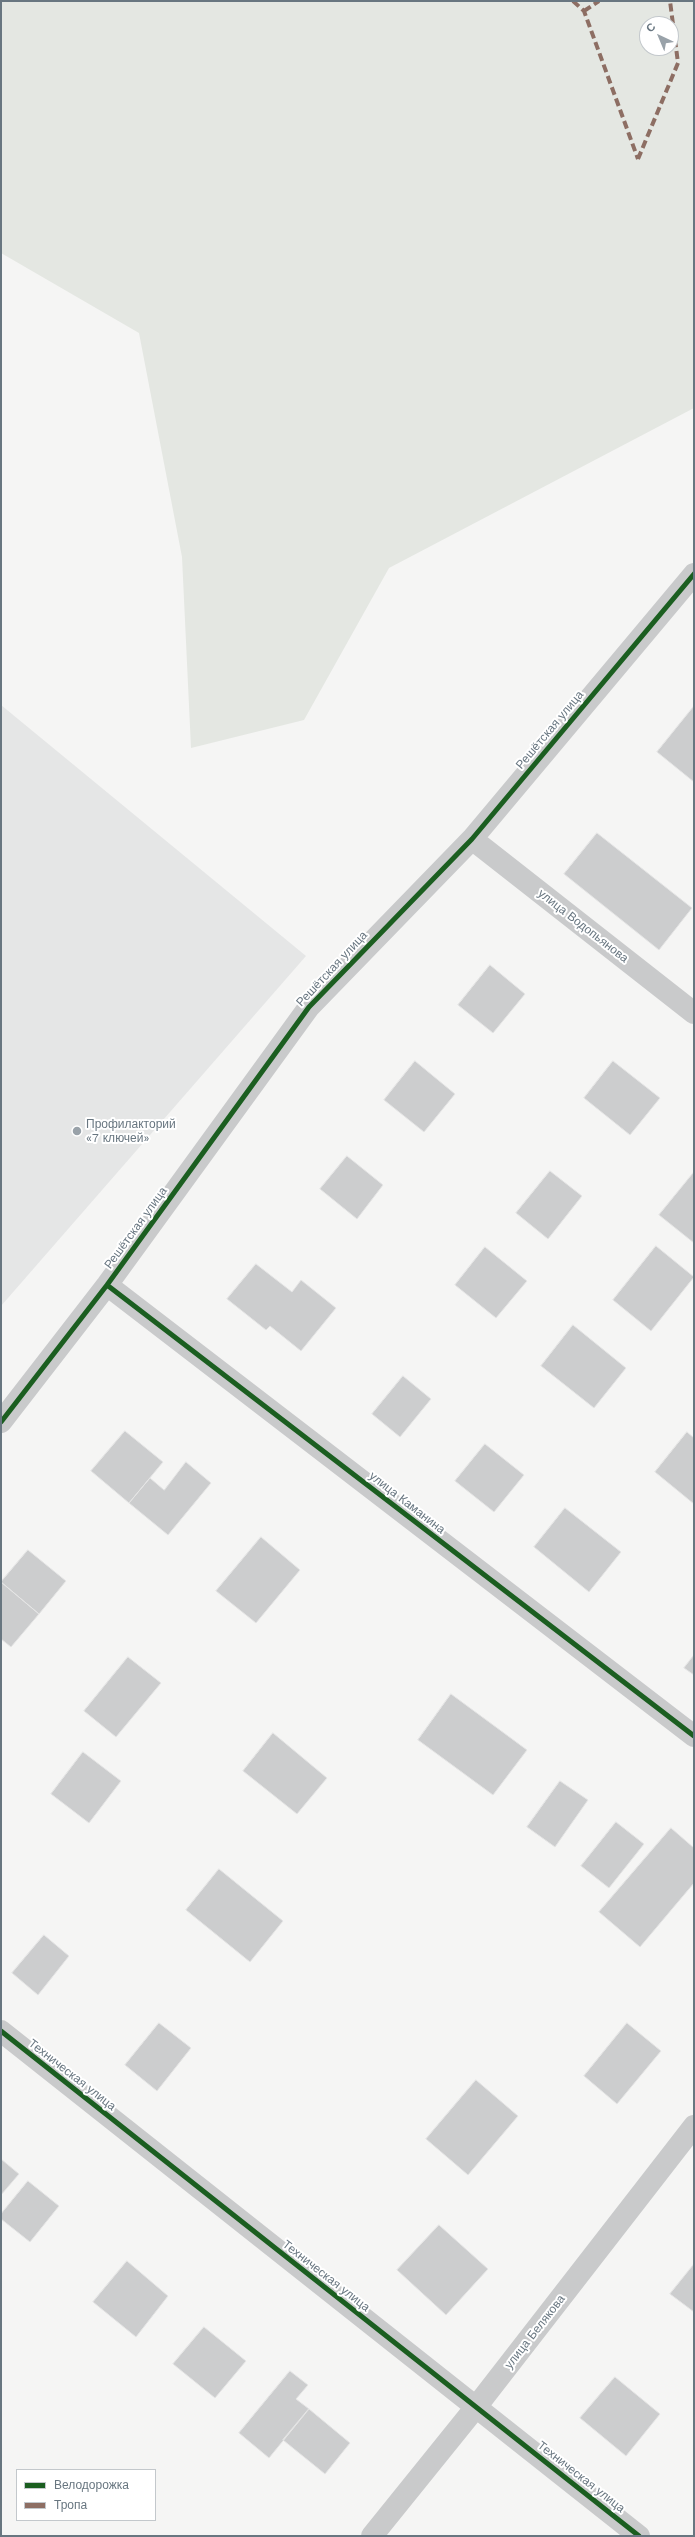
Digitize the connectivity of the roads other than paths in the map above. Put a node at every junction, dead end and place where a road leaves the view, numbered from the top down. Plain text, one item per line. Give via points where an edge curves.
1 (694, 574) edge
2 (472, 839) junction
3 (694, 1014) edge
4 (107, 1285) junction
5 (1, 1422) edge
6 (694, 1736) edge
7 (1, 2032) edge
8 (694, 2126) edge
9 (476, 2407) junction
10 (372, 2536) edge
11 (639, 2536) edge

1 - 2 street, Решётская улица
2 - 3 street, улица Водопьянова
2 - 4 street, Решётская улица via 309,1007
4 - 5 street, Решётская улица
4 - 6 street, улица Каманина
7 - 9 street, Техническая улица
8 - 9 street, улица Белякова
9 - 10 street, улица Белякова
9 - 11 street, Техническая улица

